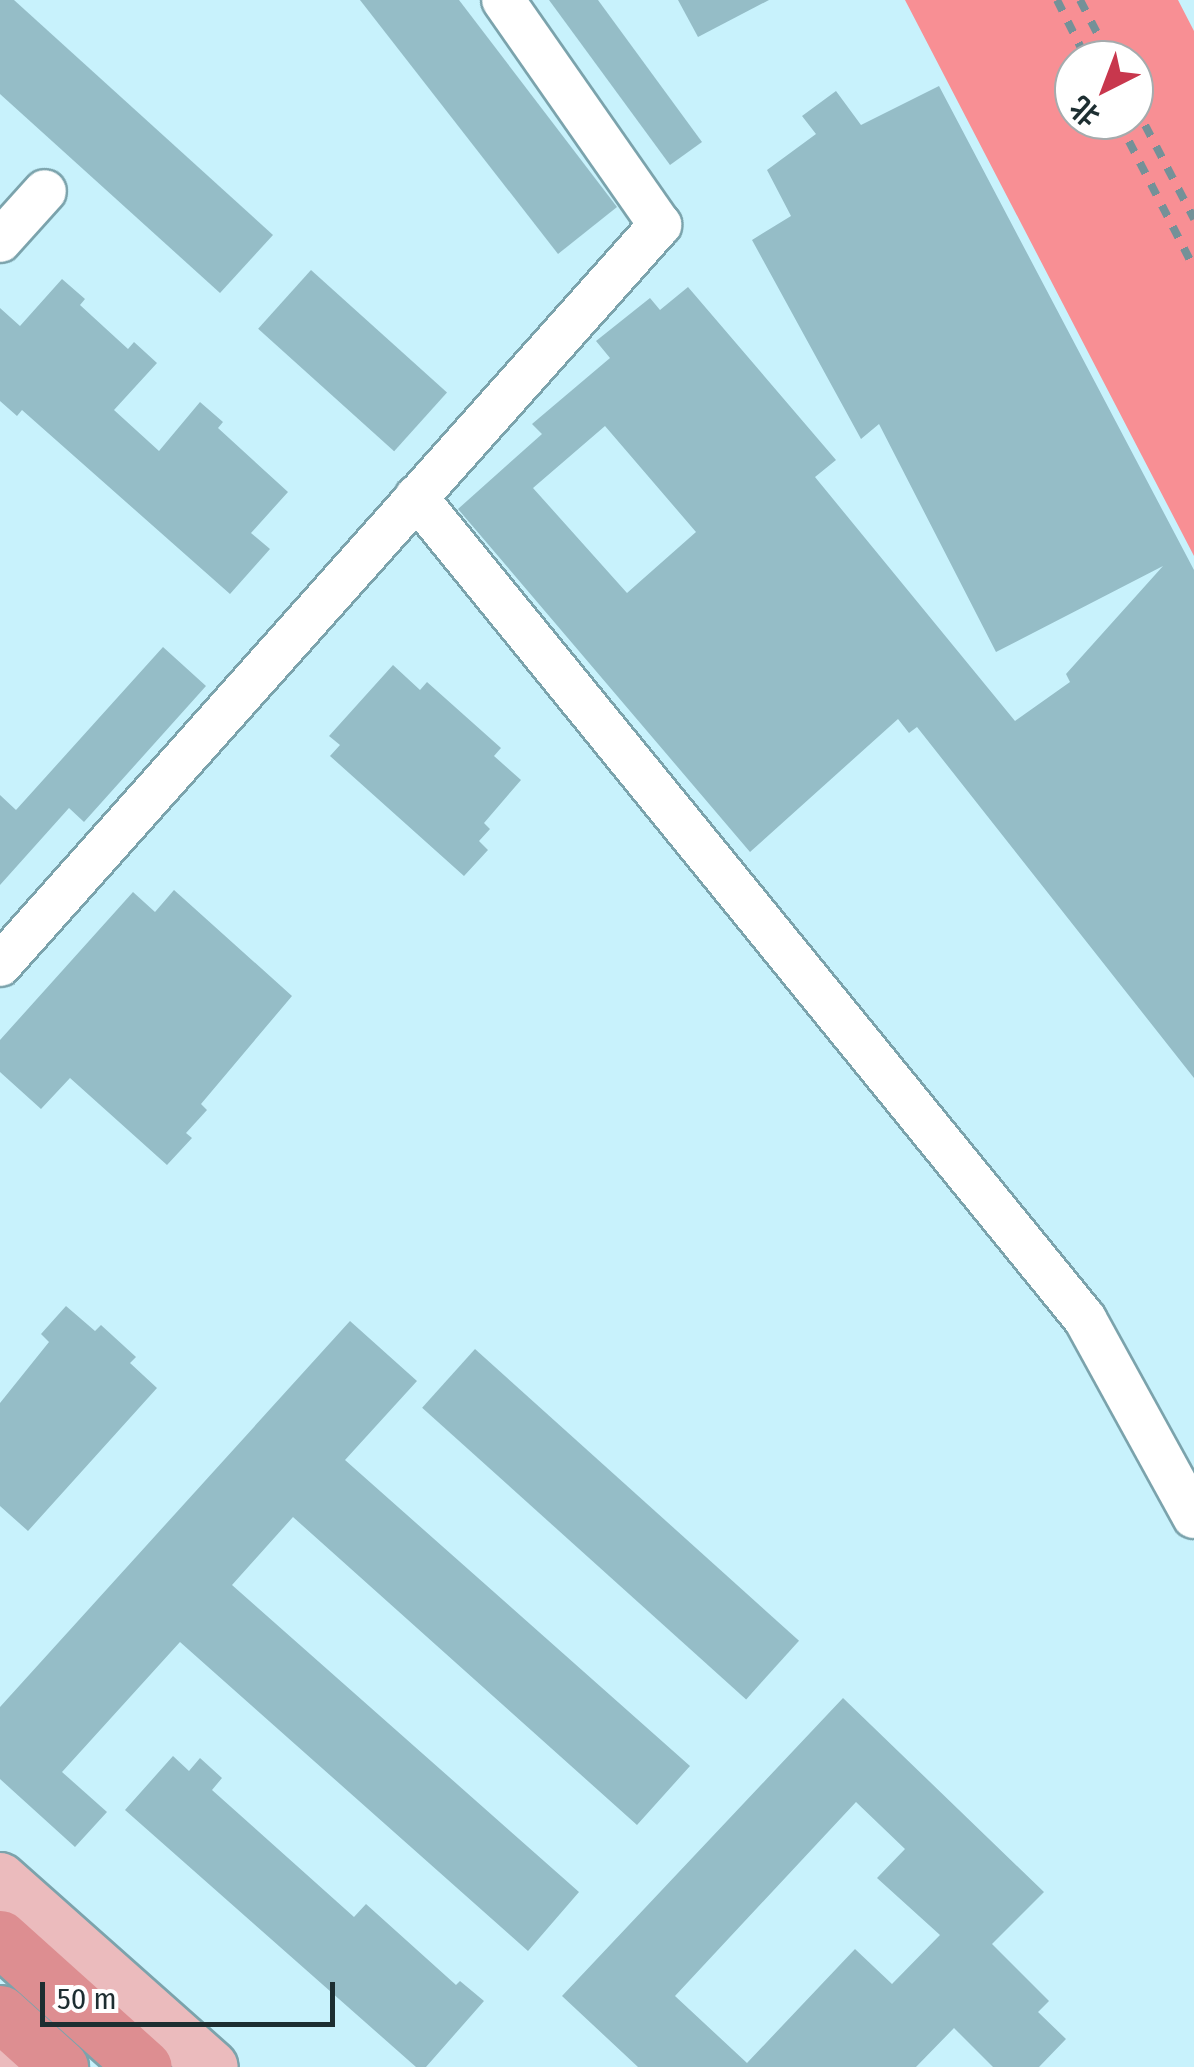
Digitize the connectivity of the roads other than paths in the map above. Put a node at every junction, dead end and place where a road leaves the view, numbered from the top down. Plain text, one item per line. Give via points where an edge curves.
1 (503, 0) edge
2 (45, 191) dead end
3 (0, 241) edge
4 (416, 497) junction
5 (0, 965) edge
6 (1194, 1517) edge
7 (0, 1878) edge
8 (0, 1938) edge
9 (0, 2014) edge
10 (0, 2050) edge
11 (19, 2067) edge
12 (60, 2067) edge
13 (144, 2067) edge
14 (212, 2067) edge

1 - 4 street via 660,225
2 - 3 street
4 - 5 street
4 - 6 street via 1085,1319
7 - 14 main road
8 - 13 highway
9 - 12 highway
10 - 11 main road

